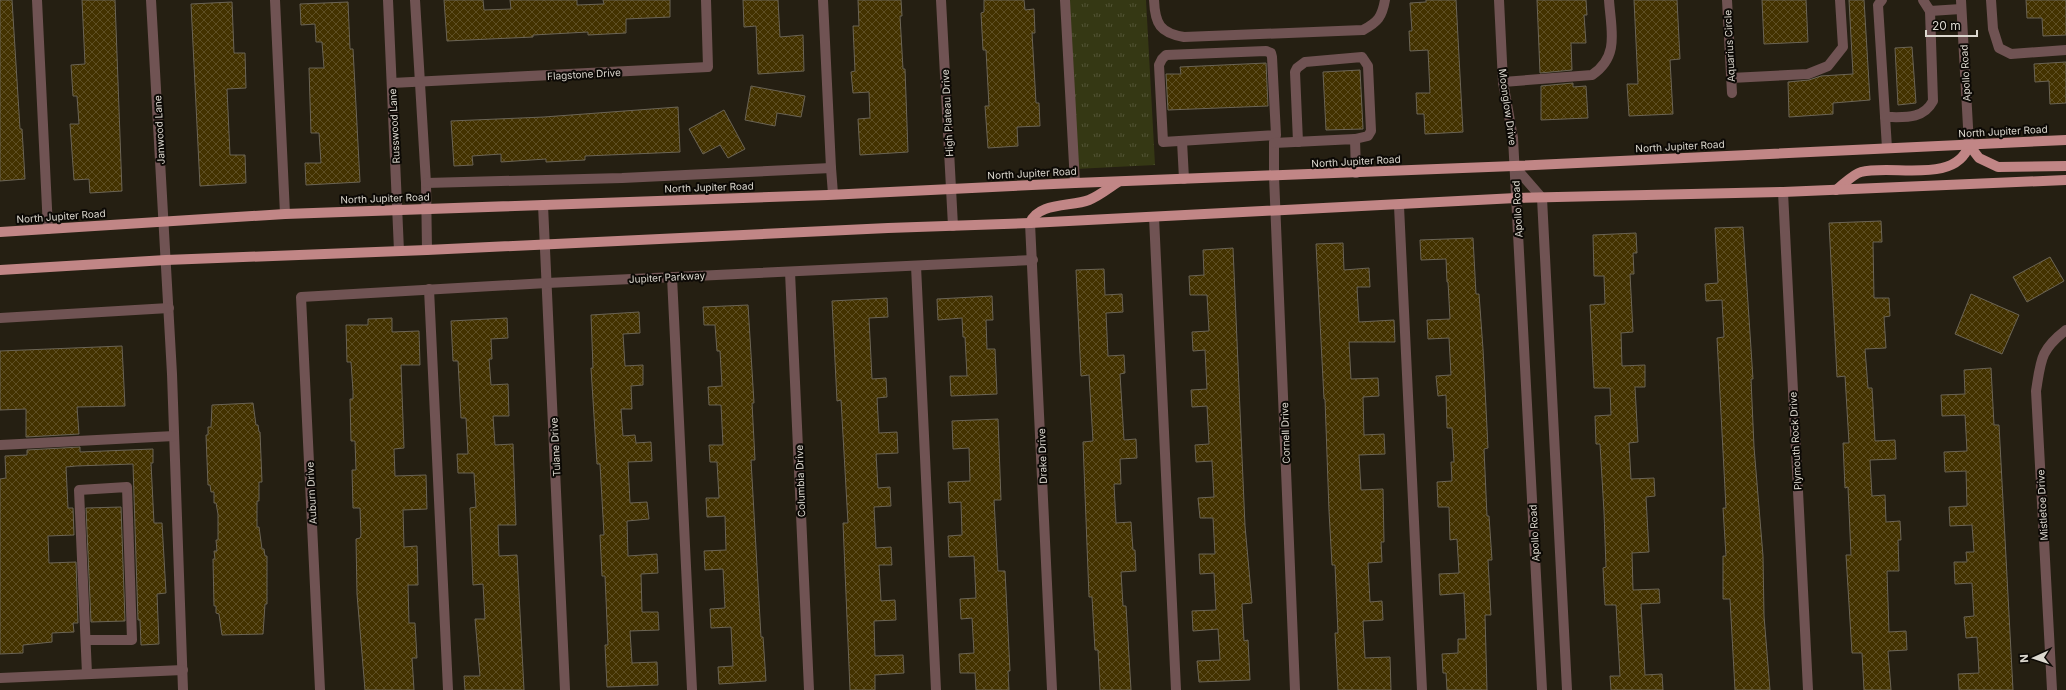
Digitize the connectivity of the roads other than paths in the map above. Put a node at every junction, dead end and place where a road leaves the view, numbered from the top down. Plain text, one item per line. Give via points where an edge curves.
1 (38, 0) edge
2 (151, 0) edge
3 (275, 0) edge
4 (388, 0) edge
5 (415, 0) edge
6 (706, 0) edge
7 (823, 0) edge
8 (941, 0) edge
9 (1065, 0) edge
10 (1154, 0) edge
11 (1385, 0) edge
12 (1499, 0) edge
13 (1609, 0) edge
14 (1727, 0) edge
15 (1840, 0) edge
16 (1882, 0) edge
17 (1923, 0) edge
18 (1991, 0) edge
19 (1961, 4) edge
20 (1930, 11) junction
21 (2066, 50) edge
22 (1731, 78) junction
23 (420, 82) junction
24 (1503, 82) junction
25 (392, 83) junction
26 (1732, 93) dead end
27 (1885, 117) junction
28 (1275, 139) junction
29 (1355, 139) junction
30 (2066, 140) edge
31 (1182, 141) junction
32 (1298, 142) junction
33 (1969, 145) junction
34 (1887, 148) junction
35 (1514, 166) junction
36 (2066, 166) edge
37 (831, 168) junction
38 (1356, 173) junction
39 (1274, 176) junction
40 (1184, 179) junction
41 (2066, 180) edge
42 (1120, 182) junction
43 (426, 183) junction
44 (1075, 183) junction
45 (951, 189) junction
46 (1836, 190) junction
47 (1783, 192) junction
48 (833, 194) junction
49 (1516, 198) junction
50 (1542, 198) junction
51 (543, 205) junction
52 (1399, 206) junction
53 (426, 209) junction
54 (398, 210) junction
55 (1276, 212) junction
56 (285, 214) junction
57 (1154, 217) junction
58 (164, 220) junction
59 (1030, 223) junction
60 (953, 226) junction
61 (48, 229) junction
62 (0, 232) edge
63 (545, 244) junction
64 (427, 250) junction
65 (399, 251) junction
66 (166, 260) junction
67 (1033, 260) junction
68 (916, 266) junction
69 (0, 270) edge
70 (790, 272) junction
71 (672, 277) junction
72 (547, 283) junction
73 (429, 289) junction
74 (301, 297) joint
75 (169, 308) junction
76 (0, 318) edge
77 (2066, 330) edge
78 (174, 436) junction
79 (0, 445) edge
80 (86, 640) junction
81 (183, 670) junction
82 (87, 674) junction
83 (0, 678) edge
84 (183, 690) edge
85 (320, 690) edge
86 (448, 690) edge
87 (565, 690) edge
88 (692, 690) edge
89 (809, 690) edge
90 (936, 690) edge
91 (1052, 690) edge
92 (1176, 690) edge
93 (1295, 690) edge
94 (1422, 690) edge
95 (1542, 690) edge
96 (1566, 690) edge
97 (1808, 690) edge
98 (2052, 690) edge

1 - 61 street
2 - 58 street, Janwood Lane
3 - 56 street
4 - 25 street, Russwood Lane
5 - 23 street
6 - 23 street, Flagstone Drive via 708,67
7 - 37 street
8 - 45 street, High Plateau Drive
9 - 44 street
10 - 11 street via 1160,27 1169,35 1184,38 1363,30 1374,24 1383,14
12 - 24 street, Moonglow Drive
13 - 24 street via 1612,50 1603,68 1592,75
14 - 22 street, Aquarius Circle
15 - 22 street via 1843,47 1828,66 1808,74
16 - 27 street via 1878,5
17 - 20 street
18 - 21 street via 1993,29 1999,48 2011,54
19 - 20 street
19 - 33 street, Apollo Road
20 - 27 street via 1933,101 1929,108 1915,117
22 - 26 street, Aquarius Circle
23 - 25 street, Flagstone Drive
23 - 43 street
24 - 35 street, Moonglow Drive via 1513,138
25 - 54 street, Russwood Lane
27 - 34 street
28 - 31 street
28 - 31 street, Cornell Drive via 1271,53 1266,51 1166,55 1162,59 1159,65 1164,142
28 - 32 street
28 - 39 street, Cornell Drive
29 - 32 street
29 - 32 street via 1368,136 1371,131 1368,66 1362,57 1305,62 1297,68 1295,72
29 - 38 street
30 - 33 main road, North Jupiter Road
31 - 40 street
33 - 34 main road, North Jupiter Road
33 - 36 main road via 1979,158 1998,167
33 - 46 main road via 1966,155 1958,163 1944,168 1860,172
34 - 35 main road, North Jupiter Road
35 - 38 main road, North Jupiter Road
35 - 49 street, Apollo Road
35 - 50 street, Apollo Road
37 - 43 street via 622,178
37 - 48 street
38 - 39 main road, North Jupiter Road
39 - 40 main road, North Jupiter Road
39 - 55 street, Cornell Drive
40 - 42 main road, North Jupiter Road
41 - 46 main road
42 - 44 main road, North Jupiter Road
42 - 59 main road via 1088,200 1042,210 1033,216
43 - 53 street
44 - 45 main road, North Jupiter Road
45 - 48 main road, North Jupiter Road
45 - 60 street, High Plateau Drive
46 - 47 main road
47 - 50 main road
47 - 97 street, Plymouth Rock Drive
48 - 51 main road, North Jupiter Road
49 - 50 main road
49 - 52 main road
49 - 95 street, Apollo Road
50 - 96 street
51 - 53 main road, North Jupiter Road
51 - 63 street, Tulane Drive
52 - 55 main road
52 - 94 street
53 - 54 main road, North Jupiter Road
53 - 64 street
54 - 56 main road, North Jupiter Road
54 - 65 street, Russwood Lane
55 - 57 main road
55 - 93 street, Cornell Drive
56 - 58 main road, North Jupiter Road
57 - 59 main road
57 - 92 street
58 - 61 main road, North Jupiter Road
58 - 66 street, Janwood Lane
59 - 60 main road
59 - 67 street, Drake Drive
60 - 63 main road
61 - 62 main road, North Jupiter Road
63 - 64 main road
63 - 72 street, Tulane Drive
64 - 65 main road
65 - 66 main road
66 - 69 main road
66 - 75 street, Janwood Lane
67 - 68 street, Jupiter Parkway
67 - 91 street, Drake Drive
68 - 70 street, Jupiter Parkway
68 - 90 street
70 - 71 street, Jupiter Parkway
70 - 89 street, Columbia Drive
71 - 72 street, Jupiter Parkway
71 - 88 street
72 - 73 street, Jupiter Parkway
72 - 87 street, Tulane Drive
73 - 74 street, Jupiter Parkway
73 - 86 street
74 - 85 street, Auburn Drive
75 - 76 street
75 - 78 street, Janwood Lane
77 - 98 street, Mistletoe Drive via 2049,344 2041,359 2036,391
78 - 79 street
78 - 81 street, Janwood Lane
80 - 80 street via 79,490 127,487 132,640
80 - 82 street
81 - 82 street
81 - 84 street, Janwood Lane
82 - 83 street

